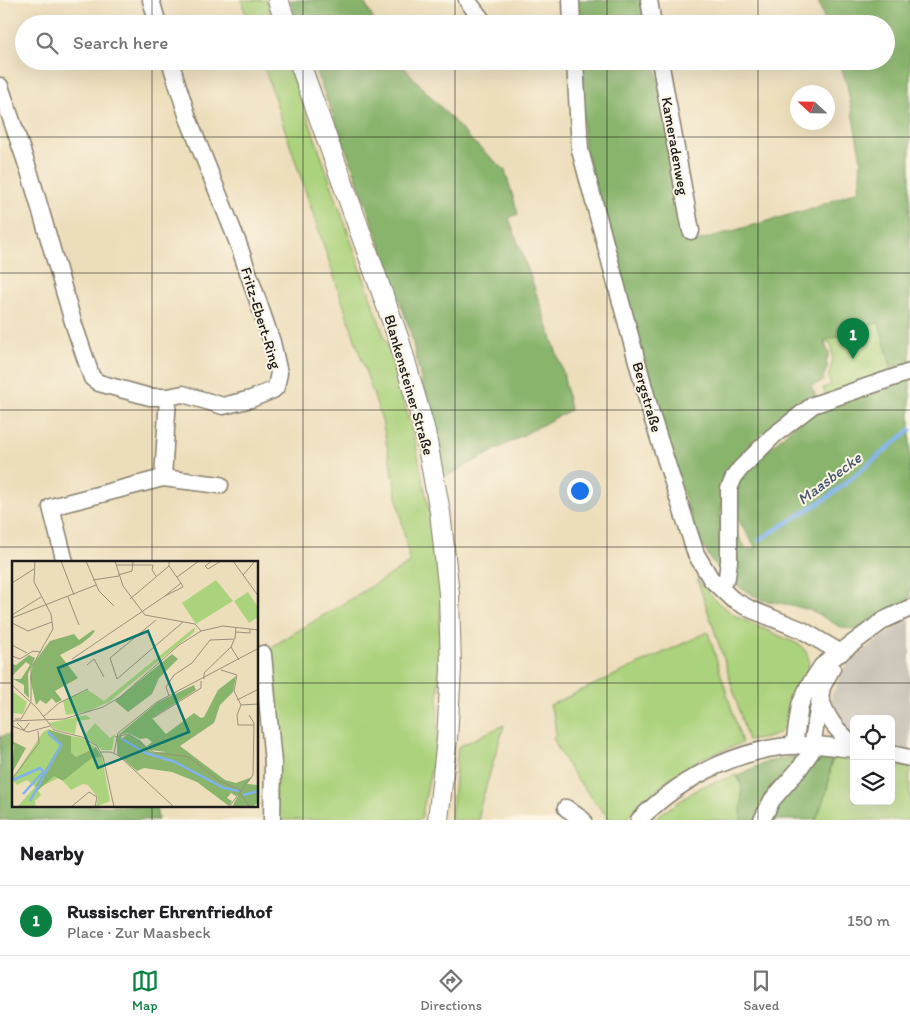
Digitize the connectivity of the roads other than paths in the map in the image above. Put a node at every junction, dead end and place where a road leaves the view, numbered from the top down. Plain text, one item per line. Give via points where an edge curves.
1 (151, 0) edge
2 (278, 0) edge
3 (467, 0) edge
4 (571, 0) edge
5 (649, 0) edge
6 (155, 15) edge
7 (283, 15) edge
8 (478, 15) edge
9 (572, 15) edge
10 (652, 15) edge
11 (173, 70) edge
12 (302, 70) edge
13 (576, 70) edge
14 (662, 70) edge
15 (0, 86) edge
16 (691, 231) dead end
17 (910, 372) edge
18 (168, 398) junction
19 (163, 478) junction
20 (220, 485) dead end
21 (65, 561) edge
22 (720, 587) junction
23 (910, 608) edge
24 (841, 653) junction
25 (263, 654) dead end
26 (820, 697) junction
27 (850, 742) edge
28 (812, 745) junction
29 (794, 746) junction
30 (850, 749) edge
31 (895, 755) edge
32 (910, 758) edge
33 (566, 808) dead end
34 (437, 817) edge
35 (272, 820) edge
36 (582, 820) edge
37 (639, 820) edge
38 (762, 820) edge

1 - 6 street
2 - 7 main road
3 - 8 street
4 - 9 street
5 - 10 street
11 - 18 street, Fritz-Ebert-Ring via 188,118 238,243 272,342 279,373 274,390 231,404 220,405 183,394
12 - 34 main road, Blankensteiner Straße via 399,340 427,440 440,512 449,594 452,669
13 - 22 street, Bergstraße via 580,150 652,417 696,554 711,579
14 - 16 street, Kameradenweg
15 - 18 street, Fritz-Ebert-Ring via 92,378 121,390
17 - 22 street via 813,405 773,436 740,469 730,490 729,561 727,576
18 - 19 street
19 - 20 street
19 - 21 street via 51,507
22 - 24 street, Bergstraße via 732,599 802,630
23 - 24 street via 884,620
24 - 26 street via 822,686
24 - 29 street via 822,666 808,687 800,705
25 - 35 street via 273,763
26 - 27 street via 836,730
26 - 28 street
28 - 29 street
28 - 30 street
28 - 38 street via 811,752 772,800
29 - 37 street via 763,750 696,775 652,806
31 - 32 street
33 - 36 street

